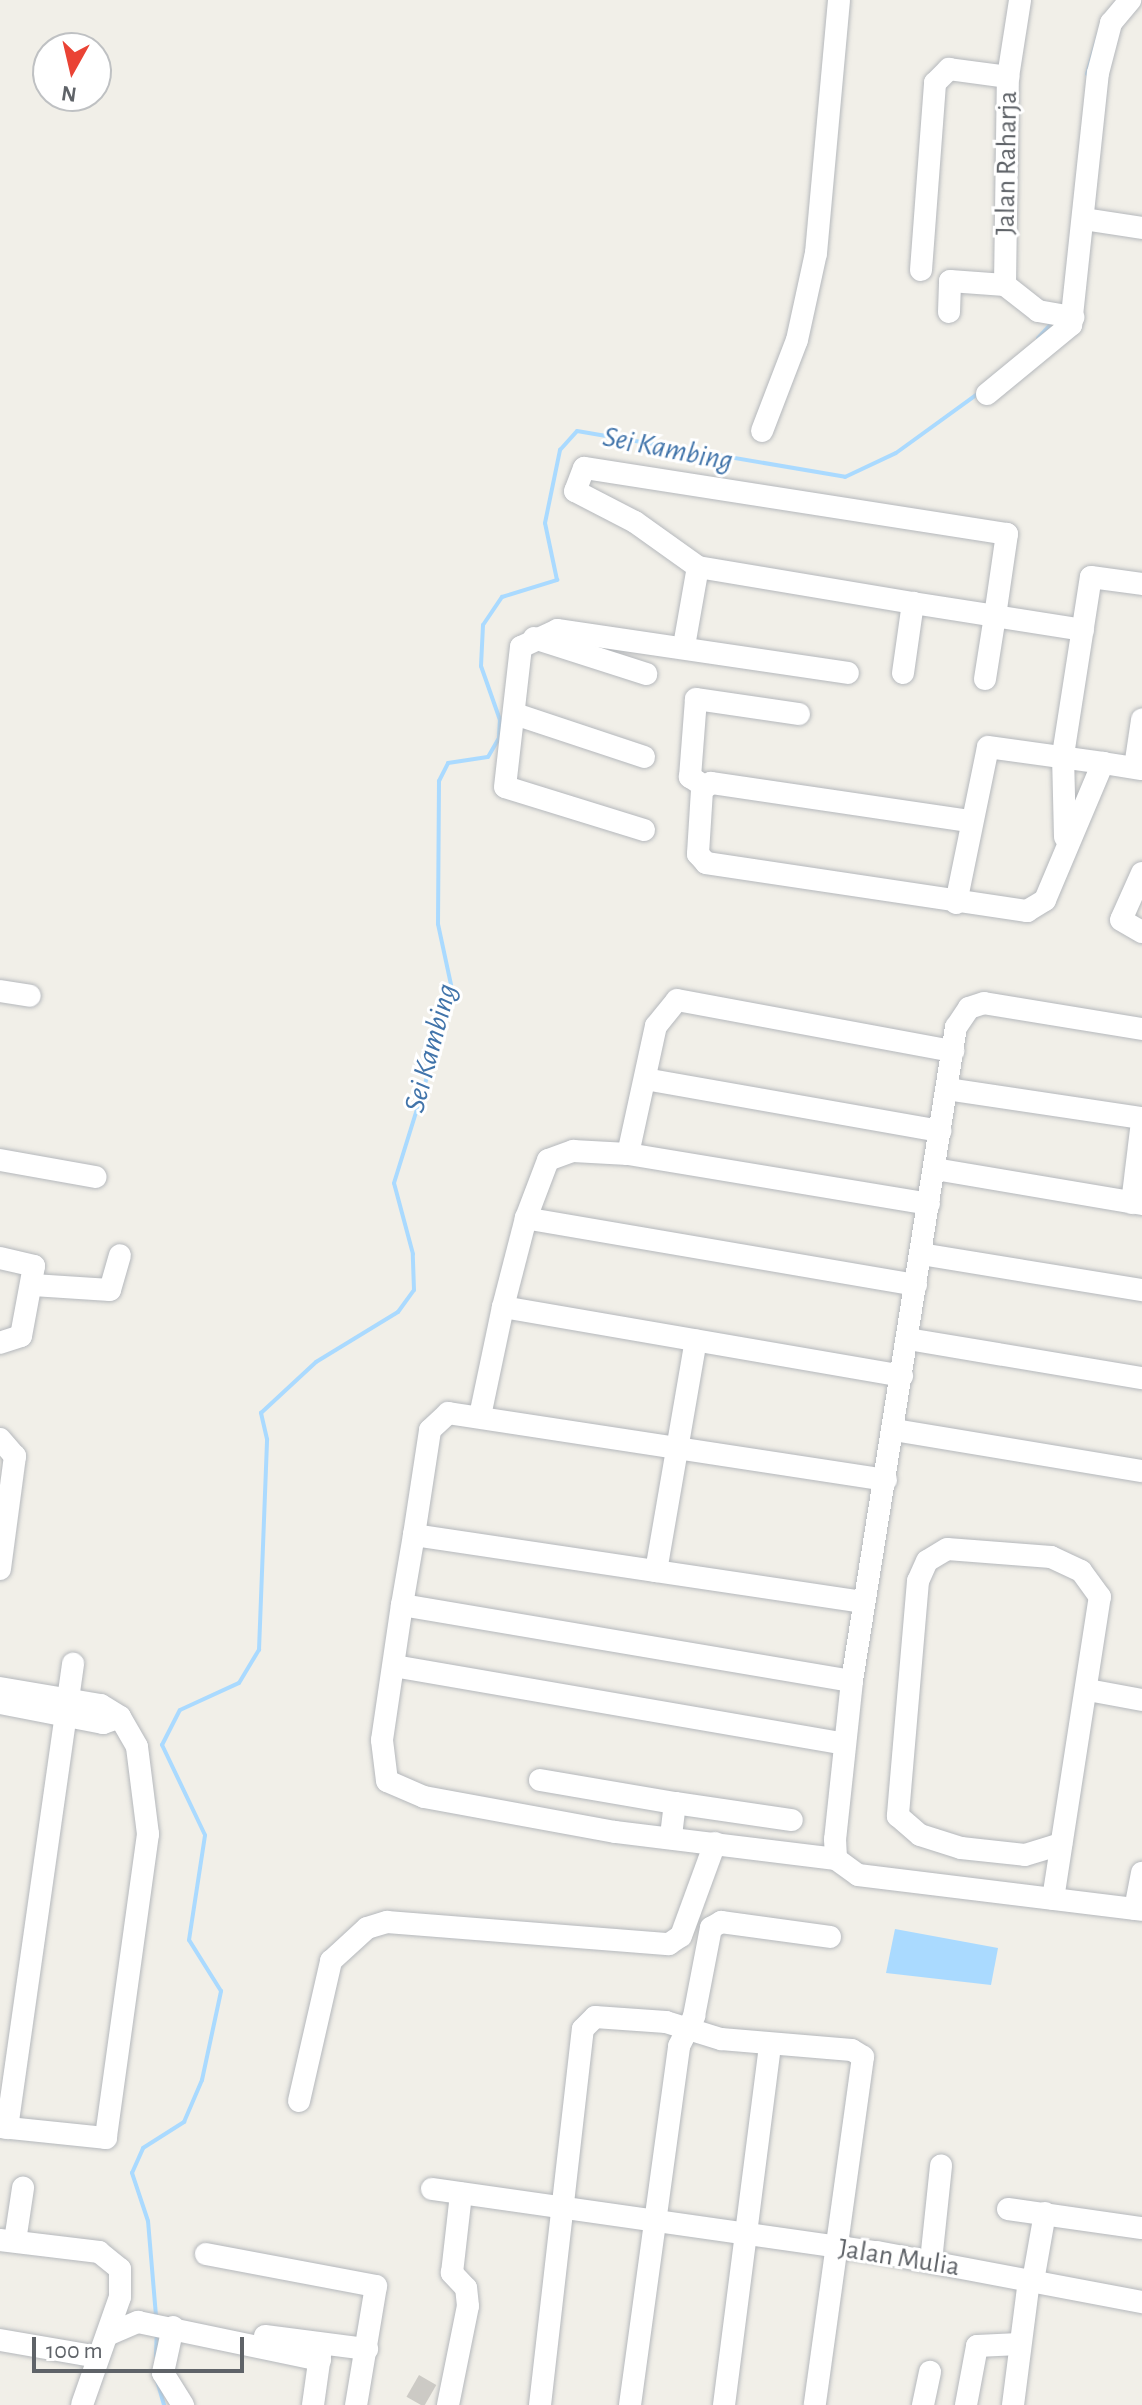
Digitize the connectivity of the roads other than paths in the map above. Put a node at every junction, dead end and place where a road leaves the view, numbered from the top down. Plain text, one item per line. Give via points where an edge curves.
1 (839, 0) edge
2 (1020, 0) edge
3 (1130, 0) edge
4 (1008, 77) junction
5 (1084, 219) junction
6 (1142, 228) edge
7 (921, 270) dead end
8 (1005, 285) junction
9 (949, 312) dead end
10 (1070, 316) junction
11 (987, 394) dead end
12 (762, 431) dead end
13 (698, 567) junction
14 (1142, 584) edge
15 (913, 603) junction
16 (995, 616) junction
17 (1083, 630) junction
18 (534, 638) junction
19 (684, 646) junction
20 (848, 673) dead end
21 (903, 673) dead end
22 (646, 674) dead end
23 (985, 679) dead end
24 (515, 714) junction
25 (799, 714) dead end
26 (1142, 720) edge
27 (1063, 755) junction
28 (644, 757) dead end
29 (1103, 763) junction
30 (1138, 768) edge
31 (704, 786) junction
32 (969, 821) junction
33 (644, 830) dead end
34 (1065, 841) junction
35 (1142, 873) edge
36 (956, 903) junction
37 (1142, 932) edge
38 (0, 991) edge
39 (30, 996) dead end
40 (1142, 1029) edge
41 (953, 1051) junction
42 (645, 1079) junction
43 (947, 1089) junction
44 (1142, 1120) edge
45 (940, 1131) junction
46 (628, 1154) junction
47 (0, 1160) edge
48 (935, 1169) junction
49 (95, 1177) dead end
50 (1137, 1203) edge
51 (929, 1204) junction
52 (526, 1218) junction
53 (921, 1254) junction
54 (120, 1255) dead end
55 (0, 1258) edge
56 (33, 1285) junction
57 (916, 1285) junction
58 (1142, 1290) edge
59 (503, 1307) junction
60 (908, 1339) junction
61 (696, 1340) junction
62 (0, 1343) edge
63 (902, 1376) junction
64 (1142, 1378) edge
65 (480, 1416) junction
66 (894, 1430) junction
67 (0, 1439) edge
68 (678, 1448) junction
69 (1142, 1471) edge
70 (886, 1480) junction
71 (3, 1527) edge
72 (414, 1535) junction
73 (0, 1569) edge
74 (656, 1571) junction
75 (863, 1602) junction
76 (402, 1605) junction
77 (73, 1664) dead end
78 (394, 1666) junction
79 (852, 1681) junction
80 (0, 1688) edge
81 (1088, 1690) junction
82 (1142, 1700) edge
83 (32, 1701) junction
84 (0, 1703) edge
85 (68, 1707) junction
86 (844, 1744) junction
87 (540, 1780) dead end
88 (675, 1803) junction
89 (792, 1820) dead end
90 (671, 1838) junction
91 (715, 1843) junction
92 (1061, 1844) junction
93 (836, 1859) junction
94 (1142, 1873) edge
95 (1053, 1899) junction
96 (1139, 1909) edge
97 (830, 1937) dead end
98 (688, 2029) junction
99 (770, 2045) junction
100 (299, 2101) dead end
101 (3, 2127) edge
102 (941, 2166) dead end
103 (23, 2188) dead end
104 (432, 2189) dead end
105 (461, 2194) junction
106 (1008, 2209) dead end
107 (563, 2210) junction
108 (1045, 2213) junction
109 (655, 2223) junction
110 (1142, 2228) edge
111 (748, 2237) junction
112 (8, 2241) edge
113 (838, 2248) junction
114 (206, 2254) dead end
115 (931, 2261) junction
116 (1031, 2280) junction
117 (120, 2297) junction
118 (1142, 2302) edge
119 (153, 2325) junction
120 (107, 2335) junction
121 (0, 2340) edge
122 (1019, 2344) junction
123 (367, 2349) junction
124 (321, 2352) junction
125 (98, 2357) junction
126 (930, 2372) dead end
127 (82, 2405) edge
128 (183, 2405) edge
129 (313, 2405) edge
130 (356, 2405) edge
131 (448, 2405) edge
132 (540, 2405) edge
133 (630, 2405) edge
134 (724, 2405) edge
135 (815, 2405) edge
136 (923, 2405) edge
137 (966, 2405) edge
138 (1013, 2405) edge

1 - 12 street via 816,253 797,340
2 - 4 street, Jalan Raharja
3 - 5 street via 1111,23 1101,57
4 - 7 street via 955,68 935,83
4 - 8 street, Jalan Raharja
5 - 6 street
5 - 10 street
8 - 9 street via 950,281
8 - 10 street via 1038,311
10 - 11 street via 1055,342
13 - 15 street
13 - 16 street via 635,522 575,491 584,468 1007,534
13 - 19 street
14 - 17 street via 1094,575
15 - 16 street
15 - 21 street
16 - 17 street
16 - 23 street
17 - 27 street
18 - 19 street via 557,630
18 - 22 street
18 - 24 street via 521,647
19 - 20 street
24 - 28 street
24 - 33 street via 505,787
25 - 31 street via 696,699 690,777
26 - 30 street
27 - 29 street
27 - 32 street via 990,746
27 - 34 street
29 - 30 street
29 - 34 street
31 - 32 street
31 - 36 street via 697,849 703,862
32 - 36 street
34 - 36 street via 1035,909
35 - 37 street via 1121,920
38 - 39 street
40 - 41 street via 977,1003 962,1014
41 - 42 street via 692,998 662,1013
41 - 43 street
42 - 45 street
42 - 46 street
43 - 44 street
43 - 45 street
44 - 50 street
45 - 48 street
46 - 51 street
46 - 52 street via 573,1151 548,1160
47 - 49 street
48 - 50 street
48 - 51 street
51 - 53 street
52 - 57 street
52 - 59 street
53 - 57 street
53 - 58 street
54 - 56 street via 110,1290
55 - 56 street via 32,1262
56 - 62 street via 21,1336
57 - 60 street
59 - 61 street
59 - 65 street
60 - 63 street
60 - 64 street
61 - 63 street
61 - 68 street
63 - 66 street
65 - 68 street
65 - 72 street via 448,1413 433,1422
66 - 69 street
66 - 70 street
67 - 71 street via 15,1456
68 - 70 street
68 - 74 street
70 - 75 street
71 - 73 street
72 - 74 street
72 - 76 street
74 - 75 street
75 - 79 street
76 - 78 street
76 - 79 street
77 - 85 street
78 - 86 street
78 - 90 street via 382,1767 398,1790
79 - 86 street
80 - 83 street
81 - 82 street
81 - 92 street
81 - 92 street via 1100,1597 1081,1571 993,1548 947,1549 927,1561 912,1627 898,1816 920,1835 961,1848 1025,1855
83 - 84 street
83 - 85 street
85 - 101 street
85 - 101 street via 103,1723 120,1717 137,1747 148,1834 106,2138
86 - 93 street
87 - 88 street
88 - 89 street
88 - 90 street
90 - 91 street
91 - 93 street
91 - 100 street via 681,1936 669,1944 387,1922 367,1928 331,1961
92 - 95 street
93 - 95 street via 858,1875
94 - 96 street
95 - 96 street
97 - 98 street via 714,1925
98 - 99 street
98 - 107 street via 595,2017 583,2026
98 - 109 street
99 - 111 street
99 - 113 street via 837,2048 863,2057
102 - 115 street
103 - 112 street
104 - 105 street, Jalan Mulia
105 - 107 street, Jalan Mulia
105 - 131 street via 452,2273 466,2288 468,2306
106 - 108 street
107 - 109 street, Jalan Mulia
107 - 132 street
108 - 110 street
108 - 116 street
109 - 111 street, Jalan Mulia
109 - 133 street
111 - 113 street, Jalan Mulia
111 - 134 street
112 - 117 street via 111,2256 120,2269
113 - 115 street, Jalan Mulia
113 - 135 street
114 - 123 street via 374,2283
115 - 116 street, Jalan Mulia
116 - 118 street, Jalan Mulia
116 - 122 street
117 - 119 street
117 - 120 street
119 - 120 street
119 - 124 street
119 - 128 street via 163,2373
120 - 125 street
121 - 125 street
122 - 137 street via 977,2346
122 - 138 street
123 - 124 street
123 - 130 street
124 - 129 street
125 - 127 street
126 - 136 street

